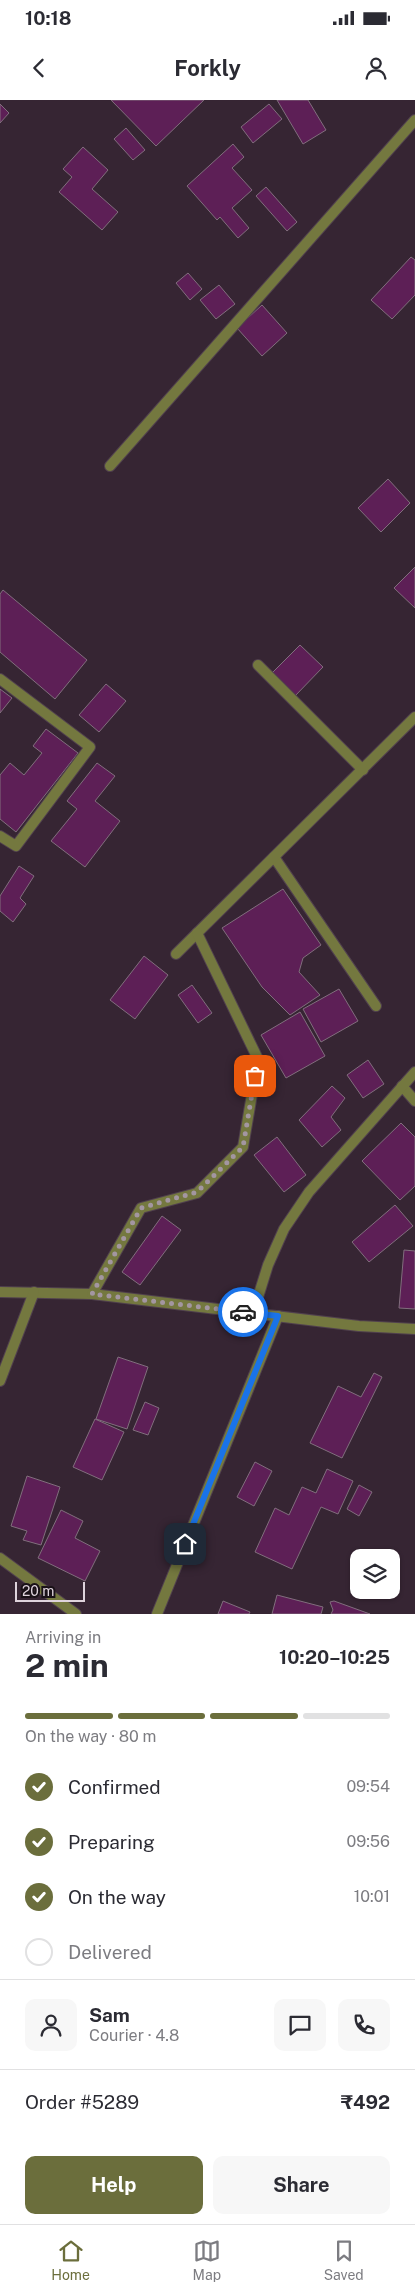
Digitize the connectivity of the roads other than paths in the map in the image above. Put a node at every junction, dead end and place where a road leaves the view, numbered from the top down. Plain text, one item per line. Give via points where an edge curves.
1 (415, 120) edge
2 (110, 466) dead end
3 (258, 665) dead end
4 (0, 679) edge
5 (415, 718) edge
6 (363, 770) junction
7 (0, 836) edge
8 (274, 857) junction
9 (197, 933) junction
10 (176, 954) dead end
11 (376, 1006) dead end
12 (415, 1072) edge
13 (402, 1086) junction
14 (415, 1101) edge
15 (0, 1292) edge
16 (34, 1292) junction
17 (92, 1294) junction
18 (253, 1313) junction
19 (278, 1316) junction
20 (415, 1329) edge
21 (0, 1381) edge
22 (0, 1558) edge
23 (76, 1614) edge
24 (157, 1614) edge

1 - 2 street
3 - 6 street
4 - 7 street via 90,747 16,846
5 - 6 street
6 - 8 street
8 - 9 street
8 - 11 street
9 - 10 street
9 - 17 street via 258,1059 243,1147 197,1192 141,1208
12 - 13 street
13 - 14 street
13 - 18 street via 309,1192 284,1229 268,1265
15 - 16 street
16 - 17 street
16 - 21 street
17 - 18 street
18 - 19 street
19 - 20 street
19 - 24 street
22 - 23 street

